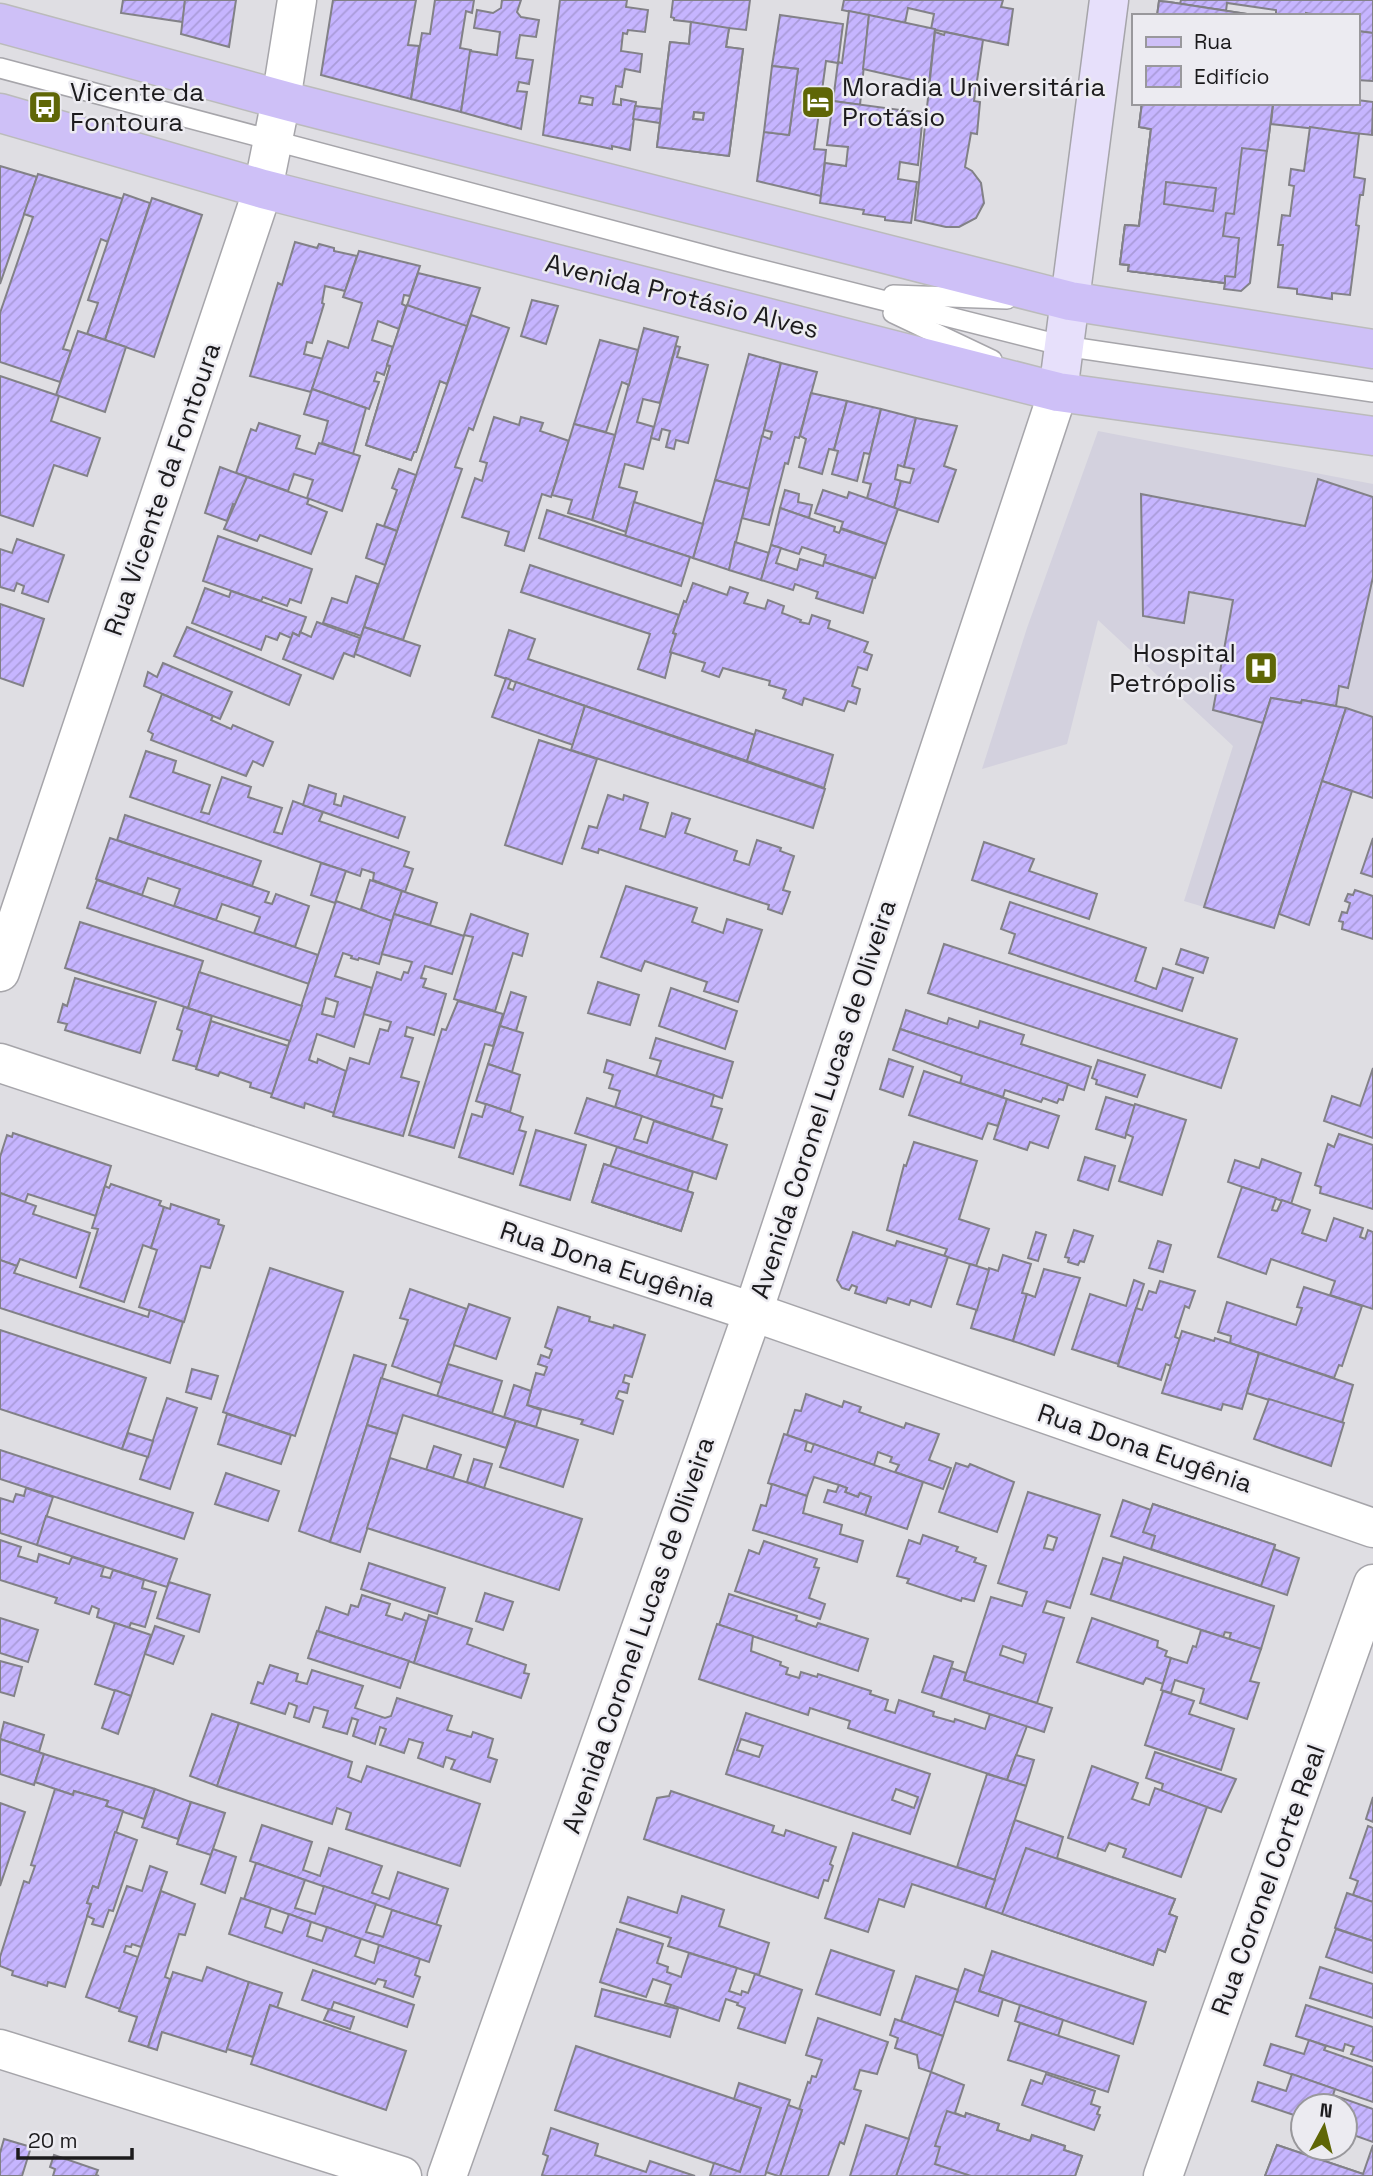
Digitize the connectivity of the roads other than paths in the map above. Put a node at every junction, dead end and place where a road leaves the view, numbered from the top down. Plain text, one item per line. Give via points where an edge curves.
1 (297, 0) edge
2 (1109, 0) edge
3 (0, 23) edge
4 (0, 68) edge
5 (281, 100) junction
6 (0, 113) edge
7 (273, 142) junction
8 (263, 189) junction
9 (854, 294) junction
10 (1070, 301) junction
11 (1064, 346) junction
12 (1373, 349) edge
13 (1058, 391) junction
14 (1373, 392) edge
15 (1373, 436) edge
16 (0, 972) edge
17 (0, 1063) edge
18 (753, 1312) junction
19 (1373, 1528) edge
20 (1373, 1584) edge
21 (0, 2049) edge
22 (401, 2176) edge
23 (447, 2176) edge
24 (1163, 2176) edge

1 - 5 street, Rua Vicente da Fontoura
2 - 10 main road, Avenida Coronel Lucas de Oliveira
3 - 5 main road
4 - 7 lane
5 - 7 street, Rua Vicente da Fontoura
5 - 10 main road
6 - 8 main road, Avenida Protásio Alves
7 - 8 street, Rua Vicente da Fontoura
7 - 9 lane
8 - 13 main road, Avenida Protásio Alves
8 - 16 street, Rua Vicente da Fontoura
9 - 10 lane
9 - 11 lane
9 - 13 lane
10 - 11 main road, Avenida Coronel Lucas de Oliveira
10 - 12 main road
11 - 13 main road, Avenida Coronel Lucas de Oliveira
11 - 14 lane
13 - 15 main road, Avenida Protásio Alves
13 - 18 street, Avenida Coronel Lucas de Oliveira
17 - 18 street, Rua Dona Eugênia
18 - 19 street, Rua Dona Eugênia
18 - 23 street, Avenida Coronel Lucas de Oliveira
20 - 24 street, Rua Coronel Corte Real
21 - 22 street

